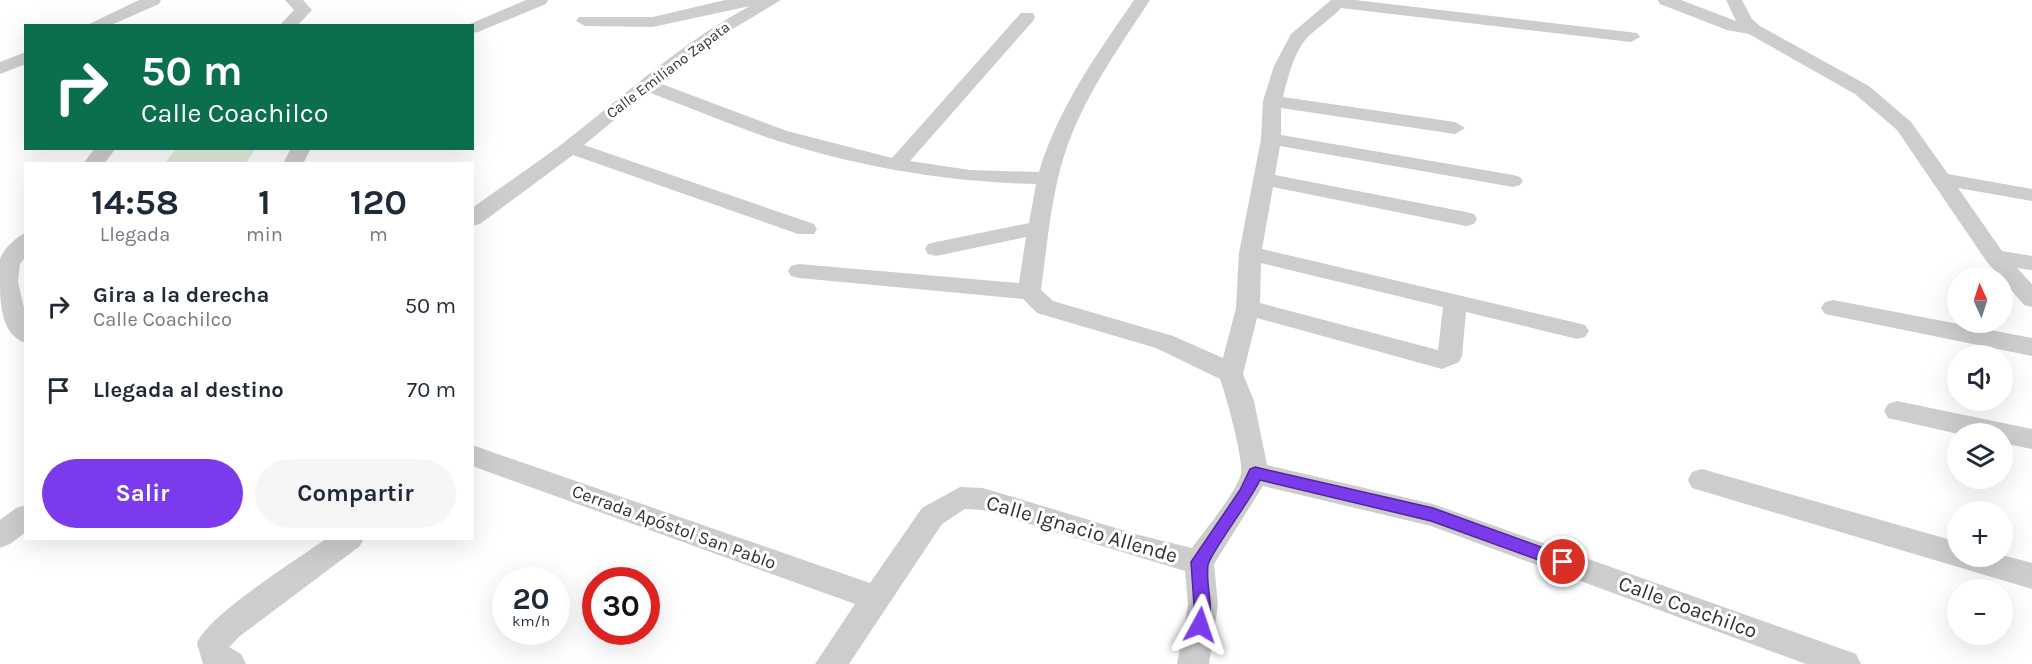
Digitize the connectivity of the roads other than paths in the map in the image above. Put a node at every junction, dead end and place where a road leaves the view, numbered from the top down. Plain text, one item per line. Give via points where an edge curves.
1 (153, 0) edge
2 (293, 0) edge
3 (540, 0) edge
4 (1142, 0) edge
5 (1666, 0) edge
6 (1734, 0) edge
7 (772, 1) edge
8 (1339, 1) edge
9 (1027, 17) dead end
10 (585, 21) dead end
11 (98, 24) edge
12 (289, 24) edge
13 (474, 27) edge
14 (1754, 30) junction
15 (1631, 37) dead end
16 (24, 58) edge
17 (3, 66) edge
18 (647, 84) junction
19 (1272, 101) junction
20 (1455, 128) dead end
21 (1271, 139) junction
22 (570, 147) junction
23 (104, 150) edge
24 (95, 162) edge
25 (896, 165) junction
26 (1050, 178) junction
27 (1264, 179) junction
28 (1941, 179) junction
29 (1513, 181) dead end
30 (2032, 195) edge
31 (474, 218) edge
32 (1466, 219) dead end
33 (1039, 228) junction
34 (806, 229) dead end
35 (24, 243) edge
36 (936, 249) dead end
37 (1250, 253) junction
38 (1995, 257) junction
39 (2032, 263) edge
40 (799, 271) dead end
41 (1029, 292) junction
42 (2032, 299) edge
43 (1455, 302) junction
44 (1248, 308) junction
45 (1833, 308) dead end
46 (1577, 331) dead end
47 (24, 333) edge
48 (2032, 347) edge
49 (1232, 374) junction
50 (1897, 411) dead end
51 (2032, 440) edge
52 (474, 456) edge
53 (1255, 473) junction
54 (1702, 480) dead end
55 (24, 518) edge
56 (0, 536) edge
57 (347, 540) edge
58 (1947, 551) edge
59 (1200, 562) junction
60 (2002, 567) edge
61 (2032, 576) edge
62 (876, 598) junction
63 (221, 654) edge
64 (831, 664) edge
65 (1193, 664) edge
66 (1845, 664) edge

1 - 11 street
2 - 12 street via 304,10
3 - 13 street
4 - 26 street via 1079,100 1059,140
5 - 14 street
6 - 14 street via 1738,12
7 - 10 street via 742,1 654,22
7 - 18 street, Calle Emiliano Zapata via 725,26
8 - 15 street
8 - 19 street via 1300,34 1283,66
9 - 25 street
14 - 28 street via 1879,103 1904,126
16 - 17 street
18 - 22 street, Calle Emiliano Zapata
18 - 25 street via 780,135
19 - 20 street
19 - 21 street
21 - 27 street
21 - 29 street
22 - 31 street, Calle Emiliano Zapata
22 - 34 street
23 - 24 street
25 - 26 street via 970,176
26 - 33 street
27 - 32 street
27 - 37 street
28 - 30 street
28 - 38 street
33 - 36 street
33 - 41 street
35 - 47 street via 9,265 7,293 16,326
37 - 43 street
37 - 44 street
38 - 39 street
38 - 42 street
40 - 41 street
41 - 49 street via 1045,307 1177,346
43 - 44 street via 1450,356 1442,360
43 - 46 street
44 - 49 street
45 - 48 street
49 - 53 street
50 - 51 street
52 - 62 street, Cerrada Apóstol San Pablo
53 - 59 street via 1246,494
53 - 66 street, Calle Coachilco via 1433,515
54 - 58 street
55 - 56 street
57 - 63 street via 229,626
59 - 62 street, Calle Ignacio Allende via 983,499 960,498 932,516
59 - 65 street via 1203,605
60 - 61 street
62 - 64 street, Calle Ignacio Allende

